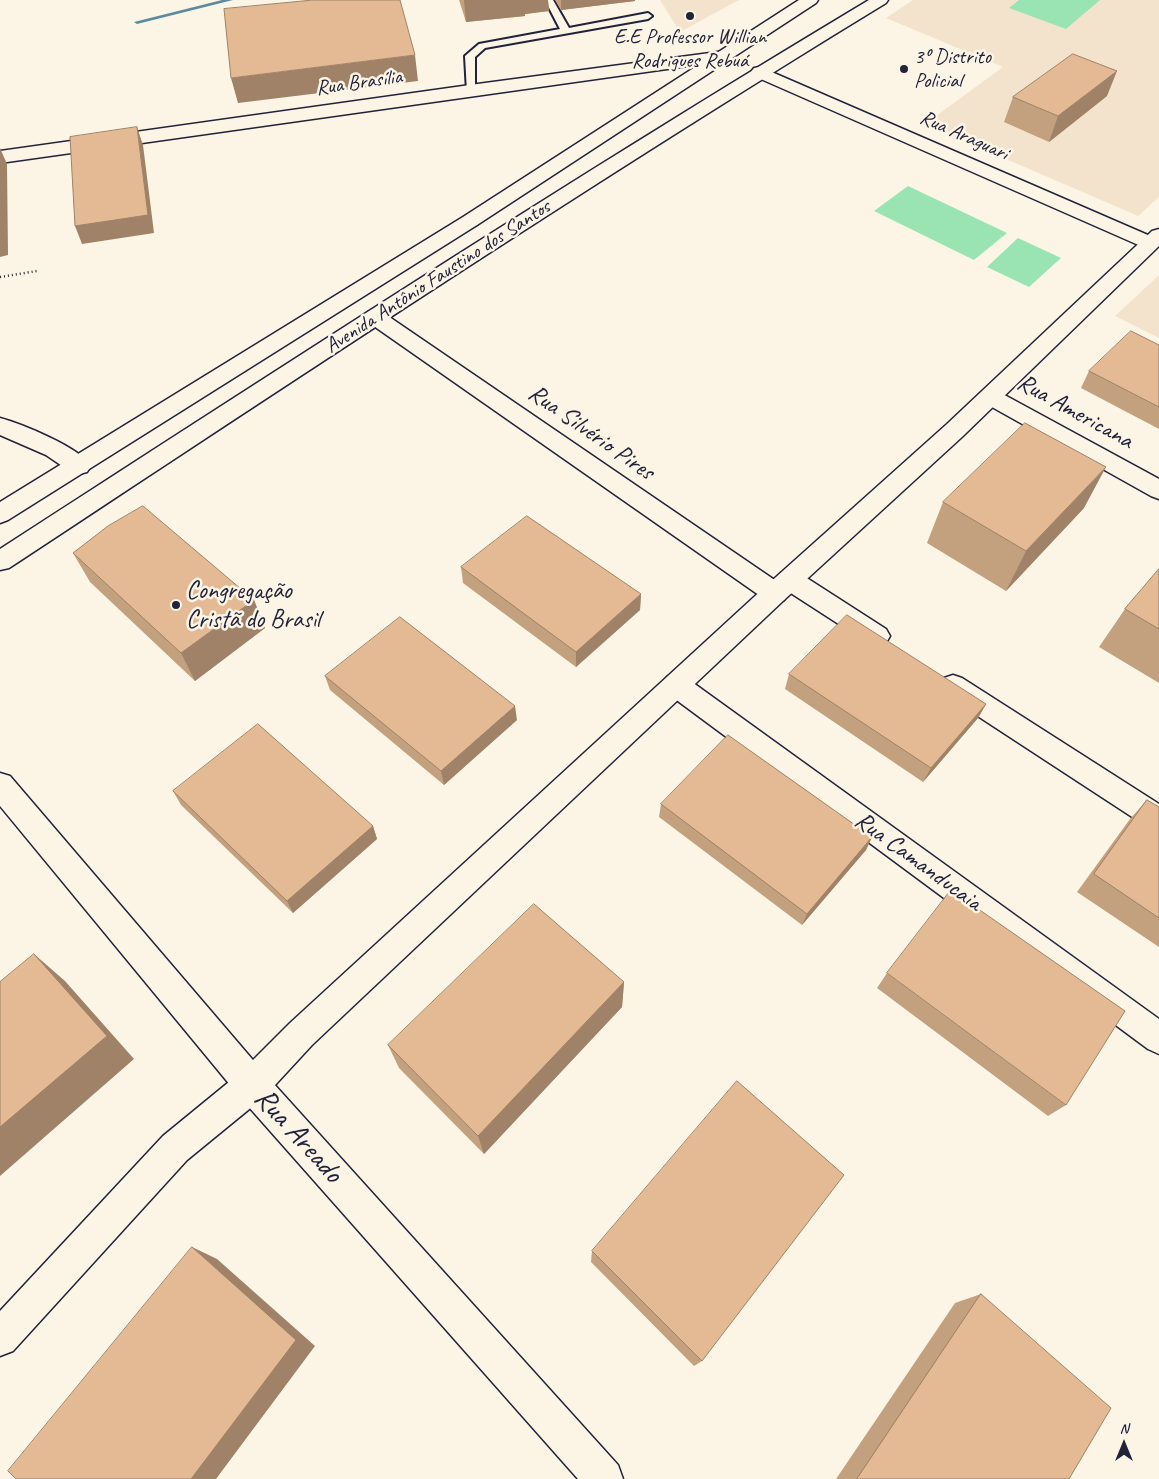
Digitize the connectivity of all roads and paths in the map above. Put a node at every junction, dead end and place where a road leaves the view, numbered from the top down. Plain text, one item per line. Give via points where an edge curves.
1 (548, 0) edge
2 (810, 0) edge
3 (880, 0) edge
4 (648, 16) dead end
5 (566, 31) junction
6 (725, 56) junction
7 (760, 72) junction
8 (470, 90) junction
9 (0, 157) edge
10 (1155, 239) edge
11 (37, 272) dead end
12 (0, 277) edge
13 (375, 317) junction
14 (991, 397) junction
15 (0, 426) edge
16 (79, 466) junction
17 (1159, 490) edge
18 (0, 514) edge
19 (0, 561) edge
20 (782, 587) junction
21 (899, 651) edge
22 (932, 672) edge
23 (676, 685) junction
24 (0, 785) edge
25 (1159, 819) edge
26 (1159, 1038) edge
27 (252, 1085) junction
28 (0, 1338) edge
29 (604, 1479) edge

1 - 5 lane
2 - 6 street, Avenida Antônio Faustino dos Santos
3 - 7 street, Avenida Antônio Faustino dos Santos
4 - 5 lane
5 - 8 lane via 477,49 470,56
6 - 8 street, Rua Brasília
6 - 16 street, Avenida Antônio Faustino dos Santos via 453,232
7 - 10 street, Rua Araguari
7 - 13 street, Avenida Antônio Faustino dos Santos
8 - 9 street, Rua Brasília
10 - 14 street
11 - 12 path
13 - 19 street, Avenida Antônio Faustino dos Santos
13 - 20 street, Rua Silvério Pires
14 - 17 street, Rua Americana
14 - 20 street
15 - 16 street via 54,449
16 - 18 street, Avenida Antônio Faustino dos Santos
20 - 21 street, Rua Silvério Pires
20 - 23 street
22 - 25 street
23 - 26 street, Rua Camanducaia
23 - 27 street via 301,1034
24 - 27 street, Rua Areado
27 - 28 street via 175,1148
27 - 29 street, Rua Areado

